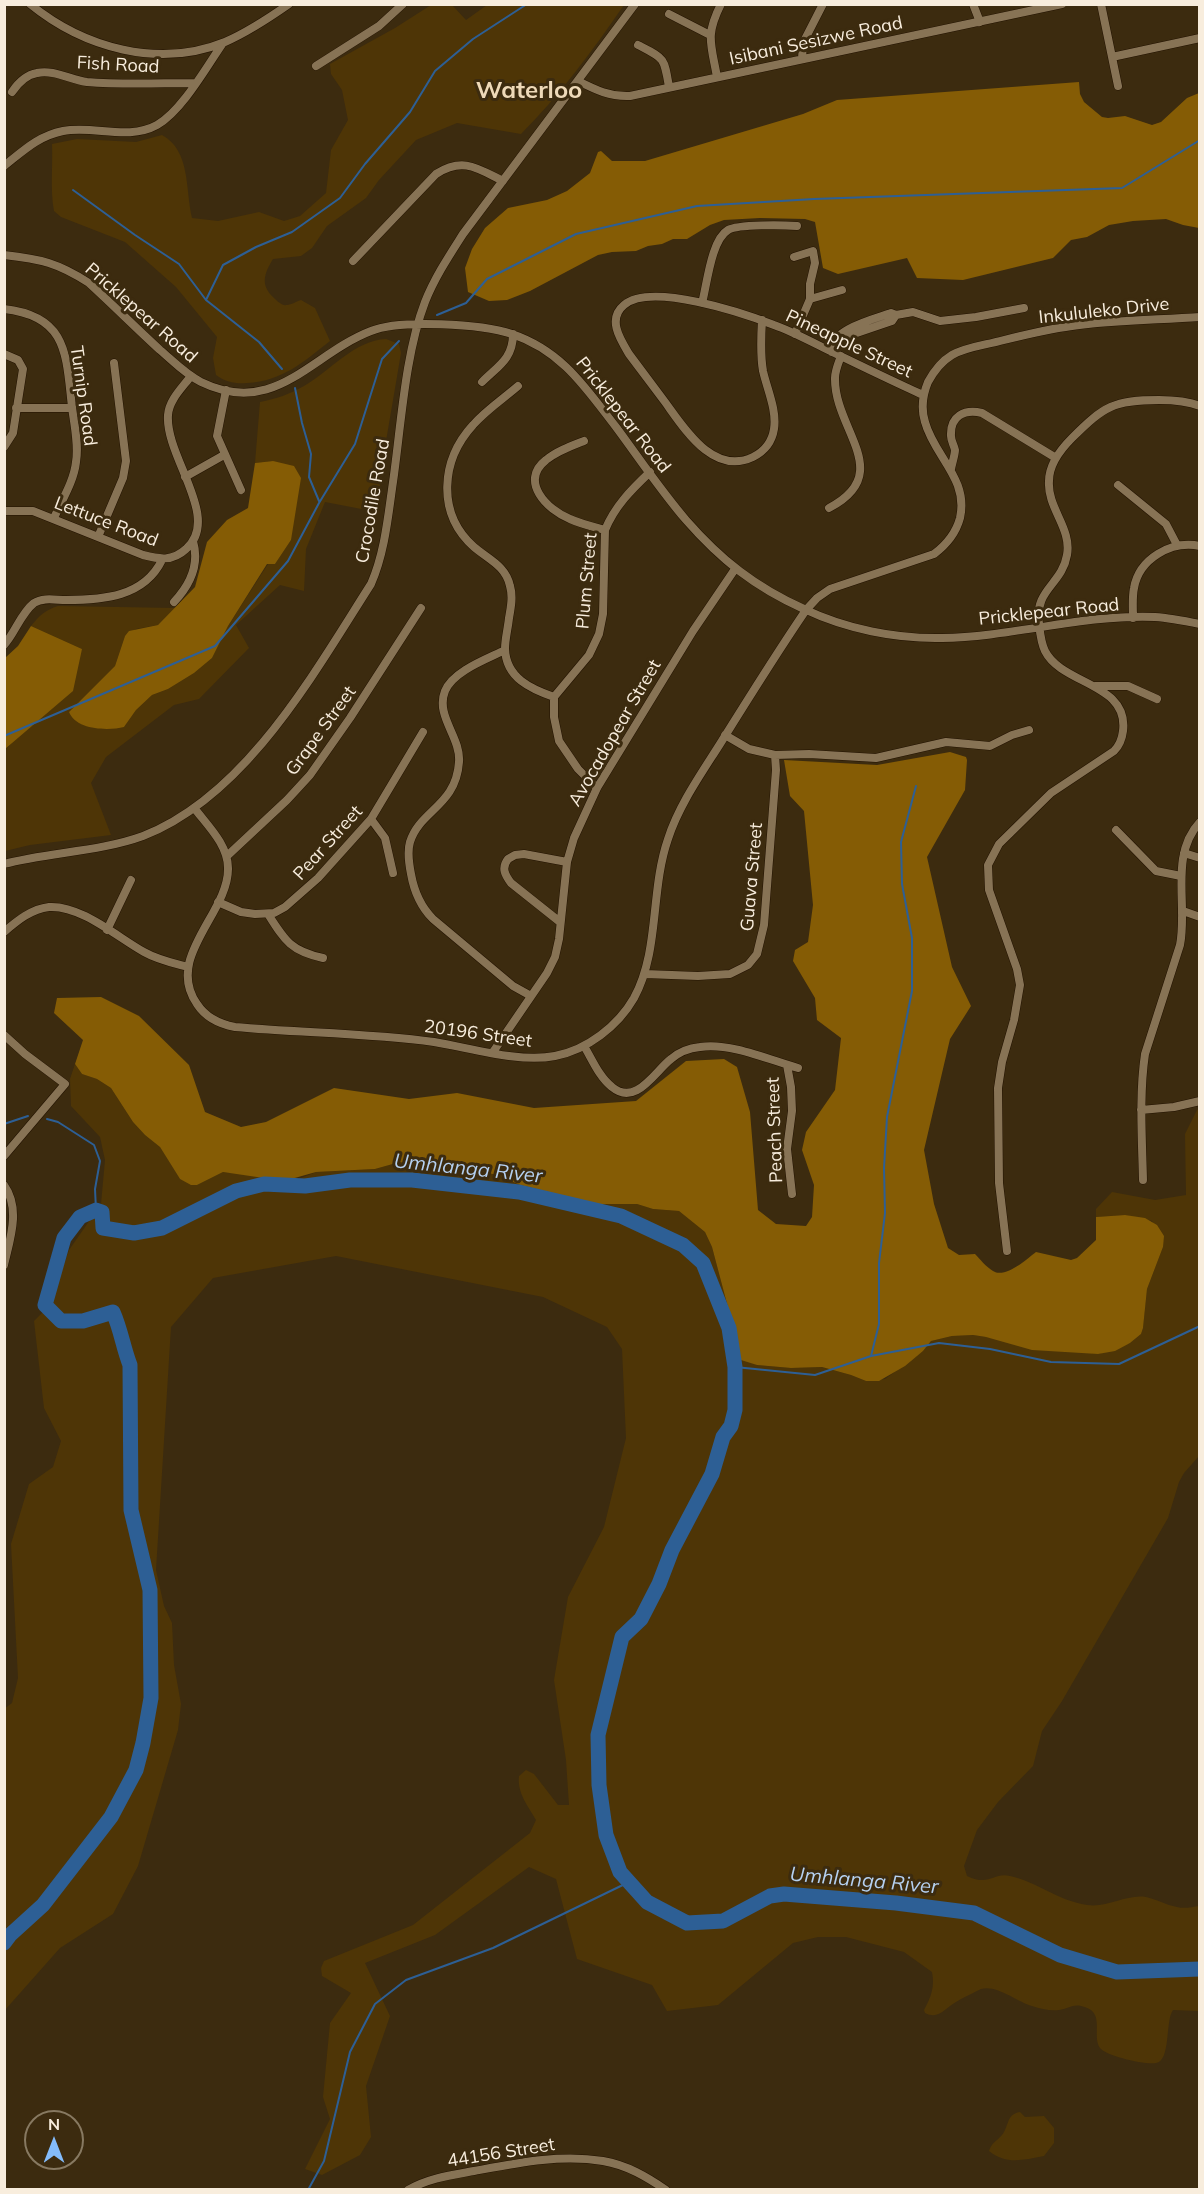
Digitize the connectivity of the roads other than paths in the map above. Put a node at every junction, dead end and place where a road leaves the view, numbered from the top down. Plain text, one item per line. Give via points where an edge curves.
1 (30, 4) edge
2 (289, 4) edge
3 (403, 4) edge
4 (634, 4) edge
5 (721, 4) edge
6 (973, 4) edge
7 (1101, 4) edge
8 (821, 5) edge
9 (1057, 5) edge
10 (669, 14) dead end
11 (980, 22) junction
12 (710, 35) junction
13 (1200, 38) edge
14 (223, 43) junction
15 (638, 45) dead end
16 (1112, 57) junction
17 (802, 59) junction
18 (316, 66) dead end
19 (717, 77) junction
20 (579, 81) junction
21 (196, 83) junction
22 (669, 87) junction
23 (1118, 87) dead end
24 (12, 92) dead end
25 (4, 166) edge
26 (503, 181) junction
27 (797, 226) dead end
28 (4, 255) edge
29 (794, 257) dead end
30 (353, 261) dead end
31 (842, 290) dead end
32 (810, 299) junction
33 (702, 303) junction
34 (1024, 308) dead end
35 (4, 309) edge
36 (1200, 317) edge
37 (762, 320) junction
38 (418, 325) junction
39 (513, 334) junction
40 (795, 334) junction
41 (832, 352) junction
42 (4, 354) edge
43 (841, 356) junction
44 (114, 363) dead end
45 (191, 376) junction
46 (482, 382) dead end
47 (518, 386) dead end
48 (226, 390) junction
49 (924, 395) junction
50 (1200, 406) edge
51 (16, 408) junction
52 (72, 408) junction
53 (584, 441) dead end
54 (4, 447) edge
55 (224, 455) junction
56 (1056, 458) junction
57 (951, 469) junction
58 (650, 472) junction
59 (185, 477) junction
60 (1118, 484) dead end
61 (241, 490) dead end
62 (829, 508) dead end
63 (4, 511) edge
64 (54, 518) junction
65 (605, 530) junction
66 (98, 537) junction
67 (193, 541) junction
68 (1177, 545) junction
69 (1200, 546) edge
70 (162, 560) junction
71 (735, 569) junction
72 (174, 602) dead end
73 (421, 608) dead end
74 (806, 610) junction
75 (1133, 618) junction
76 (1200, 624) edge
77 (1040, 628) junction
78 (4, 645) edge
79 (505, 650) junction
80 (1094, 686) junction
81 (554, 697) junction
82 (1157, 699) dead end
83 (1029, 730) dead end
84 (423, 732) dead end
85 (725, 735) junction
86 (775, 755) junction
87 (597, 788) junction
88 (195, 809) junction
89 (371, 819) junction
90 (1200, 822) edge
91 (1116, 830) dead end
92 (1184, 853) junction
93 (227, 856) junction
94 (1200, 858) edge
95 (567, 862) junction
96 (4, 864) edge
97 (393, 873) dead end
98 (1181, 876) junction
99 (131, 880) dead end
100 (218, 902) junction
101 (1183, 911) junction
102 (268, 914) junction
103 (1200, 916) edge
104 (560, 922) junction
105 (107, 930) junction
106 (4, 932) edge
107 (323, 958) dead end
108 (188, 967) junction
109 (645, 974) junction
110 (531, 996) junction
111 (4, 1035) edge
112 (584, 1046) junction
113 (492, 1052) junction
114 (787, 1065) junction
115 (798, 1068) dead end
116 (1200, 1101) edge
117 (1142, 1110) junction
118 (4, 1156) edge
119 (1143, 1180) dead end
120 (4, 1185) edge
121 (792, 1194) dead end
122 (1006, 1251) dead end
123 (4, 1265) edge
124 (408, 2190) edge
125 (666, 2190) edge

1 - 14 street via 79,36 120,50 169,54
2 - 14 street
3 - 18 street via 379,26
4 - 20 street, Crocodile Road
5 - 12 street
6 - 11 street
7 - 16 street
8 - 17 street via 802,43
9 - 11 street, Isibani Sesizwe Road
10 - 12 street
11 - 17 street, Isibani Sesizwe Road
12 - 19 street
13 - 16 street
14 - 21 street
15 - 22 street via 665,62
16 - 23 street
17 - 19 street, Isibani Sesizwe Road
19 - 22 street, Isibani Sesizwe Road
20 - 22 street, Isibani Sesizwe Road via 619,96
20 - 26 street, Crocodile Road
21 - 24 street, Fish Road via 90,82 45,72 24,78
21 - 25 street via 168,116 151,128 128,133 62,131 42,137
26 - 30 street via 468,165 445,169
26 - 38 street, Crocodile Road via 445,262
27 - 33 street via 728,230 718,241
28 - 45 street, Pricklepear Road via 47,261 74,273
29 - 32 street via 813,251
31 - 32 street
32 - 40 street
33 - 37 street, Pineapple Street
33 - 37 street, Pineapple Street via 666,297 633,299 621,307 615,324 620,341 683,427 698,445 722,459 743,460 757,455 773,433 773,413 761,358
34 - 41 street via 940,321 913,312 891,313 848,329 834,340
35 - 52 street, Turnip Road via 31,315 58,336
36 - 49 street, Inkululeko Drive via 1074,326 969,349 952,355 937,368
37 - 40 street, Pineapple Street
38 - 39 street, Pricklepear Road via 478,327
38 - 48 street, Pricklepear Road via 372,330 283,384 251,392
38 - 88 street, Crocodile Road via 378,569 288,711 260,746
39 - 46 street via 508,357
39 - 58 street, Pricklepear Road via 547,351 578,377
40 - 41 street, Pineapple Street
41 - 43 street, Pineapple Street
42 - 51 street via 18,360 23,369
43 - 49 street, Pineapple Street
43 - 62 street via 835,387 859,460 860,475 855,489
44 - 66 street via 126,461 123,478
45 - 48 street, Pricklepear Road
45 - 59 street via 171,403 168,415 169,435
47 - 79 street via 474,424 461,441 452,458 446,490 448,505 461,532 473,547 502,569 508,580 511,599
48 - 55 street via 217,431
49 - 57 street, Inkululeko Drive via 926,426
50 - 56 street via 1173,400 1117,403 1088,422
51 - 52 street
51 - 54 street via 13,433
52 - 64 street, Turnip Road via 76,461
53 - 65 street via 546,459 538,469 534,485 546,503 565,517
55 - 59 street
55 - 61 street
56 - 57 street via 982,413 969,411 958,415 951,427 955,450
56 - 77 street via 1049,489 1068,551 1063,568 1040,601
57 - 74 street, Inkululeko Drive via 960,489 961,508 958,523 946,543 927,557 830,589
58 - 65 street, Plum Street via 620,502
58 - 71 street, Pricklepear Road via 684,518
59 - 67 street via 198,514
60 - 68 street via 1166,524
63 - 64 street, Lettuce Road via 27,510
64 - 66 street, Lettuce Road
65 - 81 street, Plum Street via 599,634 589,655
66 - 70 street, Lettuce Road
67 - 70 street, Lettuce Road via 180,554
67 - 72 street via 192,575
68 - 69 street
68 - 75 street via 1153,557 1139,574 1134,588
70 - 78 street via 152,576 125,593 40,601 30,607
71 - 74 street, Pricklepear Road
71 - 87 street, Avocadopear Street
73 - 93 street, Grape Street via 310,776
74 - 77 street, Pricklepear Road via 859,628 916,637
74 - 85 street, 20196 Street
75 - 76 street, Pricklepear Road
75 - 77 street, Pricklepear Road
77 - 80 street via 1045,650 1053,662
79 - 81 street via 510,667 521,682
79 - 110 street via 471,666 446,689 444,711 459,752 458,773 448,796 413,836 408,851 415,890 427,914 513,986
80 - 82 street via 1128,686
80 - 122 street via 1120,709 1124,726 1118,747 1051,793 999,844 988,865 989,890 1020,985 998,1088 999,1193
81 - 87 street via 554,723 560,741 578,769
83 - 86 street via 990,746 946,742 876,758 809,753
84 - 89 street, Pear Street
85 - 86 street via 749,749
85 - 109 street, 20196 Street via 667,841
86 - 109 street, Guava Street via 765,912 757,954 748,965 730,974
87 - 95 street, Avocadopear Street
88 - 93 street
88 - 96 street, Crocodile Road via 140,837
89 - 97 street via 386,838
89 - 102 street, Pear Street via 305,891 285,907
90 - 92 street
91 - 98 street via 1156,871
92 - 94 street
92 - 98 street
93 - 100 street, 20196 Street via 228,873
95 - 104 street, Avocadopear Street
95 - 104 street via 519,854 508,859 504,867 511,883
98 - 101 street
99 - 105 street
100 - 102 street via 241,912
100 - 108 street, 20196 Street
101 - 103 street
101 - 117 street via 1180,945 1145,1054
102 - 107 street via 289,945
104 - 110 street, Avocadopear Street via 555,957
105 - 106 street via 80,913 47,907
105 - 108 street via 159,960
108 - 113 street, 20196 Street via 188,985 194,1001 204,1014 226,1026 404,1039
109 - 112 street, 20196 Street via 618,1020
110 - 113 street, Avocadopear Street
111 - 118 street via 65,1084
112 - 113 street, 20196 Street via 543,1058
112 - 114 street, Peach Street via 612,1088 623,1092 643,1087 673,1057 699,1047 719,1046
114 - 115 street, Peach Street
114 - 121 street, Peach Street via 792,1111 787,1149
116 - 117 street
117 - 119 street
120 - 123 street via 13,1212
124 - 125 street, 44156 Street via 448,2176 562,2158 622,2166

